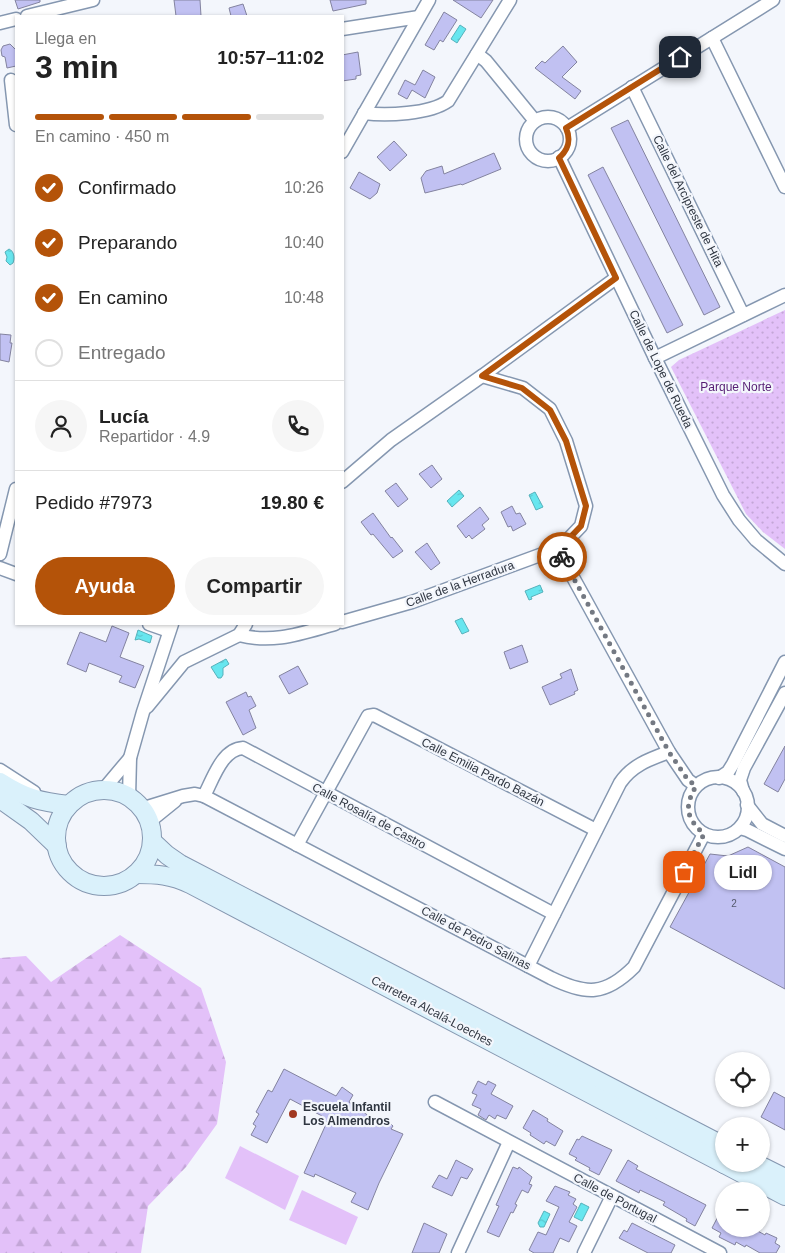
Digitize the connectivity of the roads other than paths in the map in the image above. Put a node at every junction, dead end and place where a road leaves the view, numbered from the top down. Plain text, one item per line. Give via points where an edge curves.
1 (93, 0) edge
2 (429, 0) edge
3 (510, 0) edge
4 (773, 0) edge
5 (31, 15) edge
6 (420, 17) junction
7 (15, 19) edge
8 (0, 23) edge
9 (344, 29) edge
10 (712, 38) junction
11 (477, 54) junction
12 (9, 80) edge
13 (632, 87) junction
14 (364, 113) junction
15 (15, 119) edge
16 (535, 121) junction
17 (566, 128) junction
18 (344, 148) edge
19 (559, 158) junction
20 (785, 187) edge
21 (616, 278) junction
22 (785, 295) edge
23 (744, 315) junction
24 (655, 358) junction
25 (482, 376) junction
26 (344, 480) edge
27 (15, 493) edge
28 (558, 550) junction
29 (0, 554) edge
30 (785, 564) edge
31 (0, 568) edge
32 (15, 574) edge
33 (344, 621) edge
34 (156, 625) edge
35 (331, 625) edge
36 (170, 627) edge
37 (242, 629) edge
38 (785, 662) edge
39 (785, 692) edge
40 (781, 710) edge
41 (142, 712) junction
42 (669, 752) junction
43 (130, 758) junction
44 (0, 770) edge
45 (719, 778) junction
46 (0, 782) edge
47 (696, 786) junction
48 (103, 790) junction
49 (743, 791) junction
50 (326, 793) junction
51 (204, 796) junction
52 (0, 799) edge
53 (50, 803) junction
54 (69, 805) junction
55 (747, 805) junction
56 (140, 809) junction
57 (740, 828) junction
58 (596, 830) junction
59 (704, 834) junction
60 (785, 836) edge
61 (152, 841) junction
62 (297, 845) junction
63 (56, 846) junction
64 (785, 849) edge
65 (136, 874) junction
66 (554, 914) junction
67 (528, 966) junction
68 (435, 1102) dead end
69 (715, 1141) edge
70 (510, 1142) junction
71 (715, 1159) edge
72 (770, 1170) edge
73 (739, 1172) edge
74 (785, 1178) edge
75 (612, 1196) junction
76 (785, 1196) edge
77 (715, 1252) edge
78 (458, 1253) edge
79 (584, 1253) edge

1 - 5 street
2 - 6 street
3 - 11 street
4 - 10 street
6 - 9 street
6 - 14 street
7 - 8 street
10 - 13 street
10 - 20 street
11 - 14 street via 442,106 382,115
11 - 16 street via 486,60
12 - 15 street
13 - 17 street
13 - 23 street, Calle del Arcipreste de Hita
14 - 18 street
16 - 17 street via 554,118
16 - 19 street via 527,133 530,152 544,160
17 - 19 street via 569,140
19 - 21 street, Calle de Lope de Rueda
21 - 24 street, Calle de Lope de Rueda
21 - 25 street
22 - 23 street
23 - 24 street
24 - 30 street, Calle de Lope de Rueda via 738,520
25 - 26 street via 391,440
25 - 28 street via 522,388 550,410 566,441 586,506 581,526
27 - 29 street
28 - 33 street, Calle de la Herradura via 412,602
28 - 42 street
31 - 32 street
34 - 36 street
35 - 37 street via 283,638 252,638
36 - 41 street
37 - 41 street via 184,662
38 - 45 street via 733,764
39 - 40 street
40 - 49 street via 744,768 740,780
41 - 43 street
42 - 47 street via 688,780
42 - 58 street via 647,760 625,776
43 - 48 street
43 - 56 street
44 - 53 street
45 - 47 street via 708,779
45 - 49 street via 738,785
46 - 53 main road via 38,802
47 - 59 street via 689,799 688,813 693,824
48 - 54 main road via 78,798
48 - 56 main road via 118,793
49 - 55 street
50 - 51 street, Calle Rosalía de Castro via 243,748 237,748 226,755
50 - 58 street, Calle Emilia Pardo Bazán via 368,716 374,716
50 - 62 street
50 - 66 street, Calle Rosalía de Castro
51 - 56 street, Calle de Pedro Salinas via 183,796
51 - 62 street, Calle de Pedro Salinas
52 - 63 main road via 31,821
53 - 54 main road
54 - 63 main road via 58,824
55 - 57 street via 745,821
55 - 60 street via 762,824
56 - 61 main road
57 - 59 street via 728,836
57 - 64 street
58 - 66 street
59 - 67 street, Calle de Pedro Salinas via 634,967 621,980 607,988 589,991 571,988
61 - 65 main road via 147,859
61 - 69 main road, Carretera Alcalá-Loeches via 180,864
62 - 67 street, Calle de Pedro Salinas
63 - 65 main road via 67,869 88,883 114,885
65 - 71 main road, Carretera Alcalá-Loeches via 174,877 190,884
66 - 67 street
68 - 70 street, Calle de Portugal
70 - 75 street, Calle de Portugal
70 - 78 street
72 - 74 main road
73 - 76 main road, Carretera Alcalá-Loeches
75 - 77 street, Calle de Portugal
75 - 79 street

